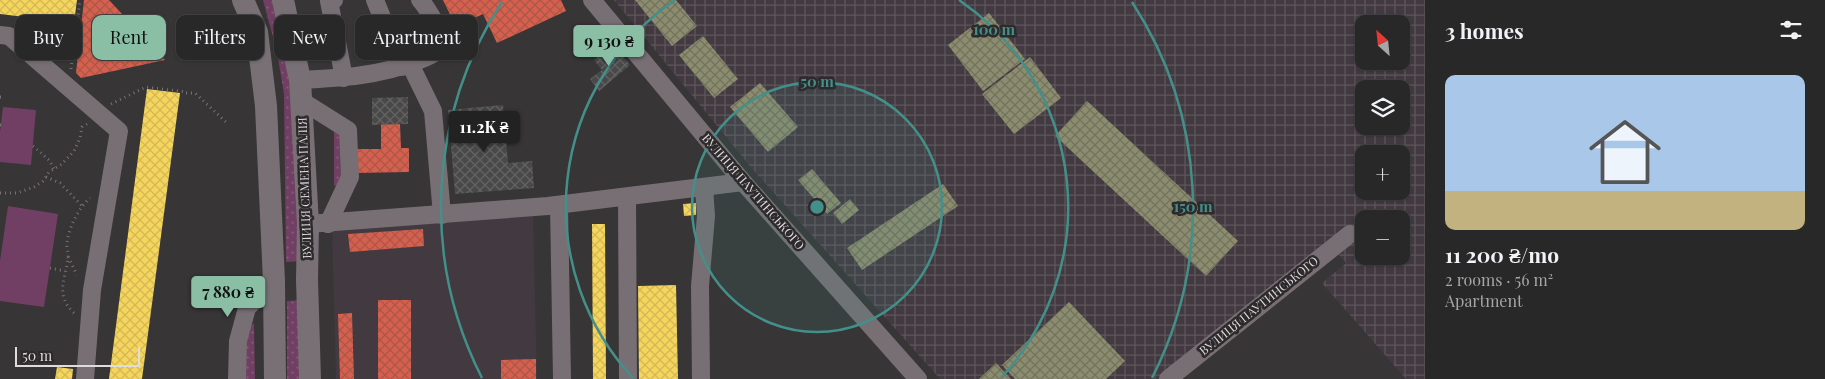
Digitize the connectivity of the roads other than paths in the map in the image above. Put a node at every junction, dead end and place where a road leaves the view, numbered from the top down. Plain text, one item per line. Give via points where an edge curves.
1 (243, 0) edge
2 (334, 0) edge
3 (375, 0) edge
4 (420, 0) edge
5 (592, 0) edge
6 (287, 1) edge
7 (0, 35) edge
8 (406, 65) junction
9 (344, 78) junction
10 (301, 90) junction
11 (743, 182) junction
12 (704, 187) junction
13 (627, 196) junction
14 (559, 205) junction
15 (442, 214) junction
16 (318, 224) junction
17 (1350, 234) dead end
18 (308, 280) junction
19 (274, 281) junction
20 (85, 379) edge
21 (237, 379) edge
22 (275, 379) edge
23 (310, 379) edge
24 (562, 379) edge
25 (628, 379) edge
26 (701, 379) edge
27 (918, 379) edge
28 (1168, 379) edge

1 - 19 main road via 256,32 266,106
2 - 9 street via 329,2
3 - 8 street
4 - 8 street via 438,25 442,38 440,48 428,57
5 - 11 street, ВУЛИЦЯ ПАУТИНСЬКОГО
6 - 10 main road, ВУЛИЦЯ СЕМЕНА ПАЛІЯ
7 - 20 street via 9,36 120,131 92,290
8 - 9 street via 377,74
8 - 15 street via 433,111
9 - 10 street
10 - 16 main road, ВУЛИЦЯ СЕМЕНА ПАЛІЯ
10 - 16 street via 348,130 350,177
11 - 12 street
11 - 27 street, ВУЛИЦЯ ПАУТИНСЬКОГО
12 - 13 street
12 - 26 street
13 - 14 street
13 - 25 street
14 - 15 street
14 - 24 street
15 - 16 street
16 - 18 main road, ВУЛИЦЯ СЕМЕНА ПАЛІЯ
17 - 28 street, ВУЛИЦЯ ПАУТИНСЬКОГО
18 - 19 main road
18 - 23 main road, ВУЛИЦЯ СЕМЕНА ПАЛІЯ
19 - 21 street via 247,308 238,341
19 - 22 main road

